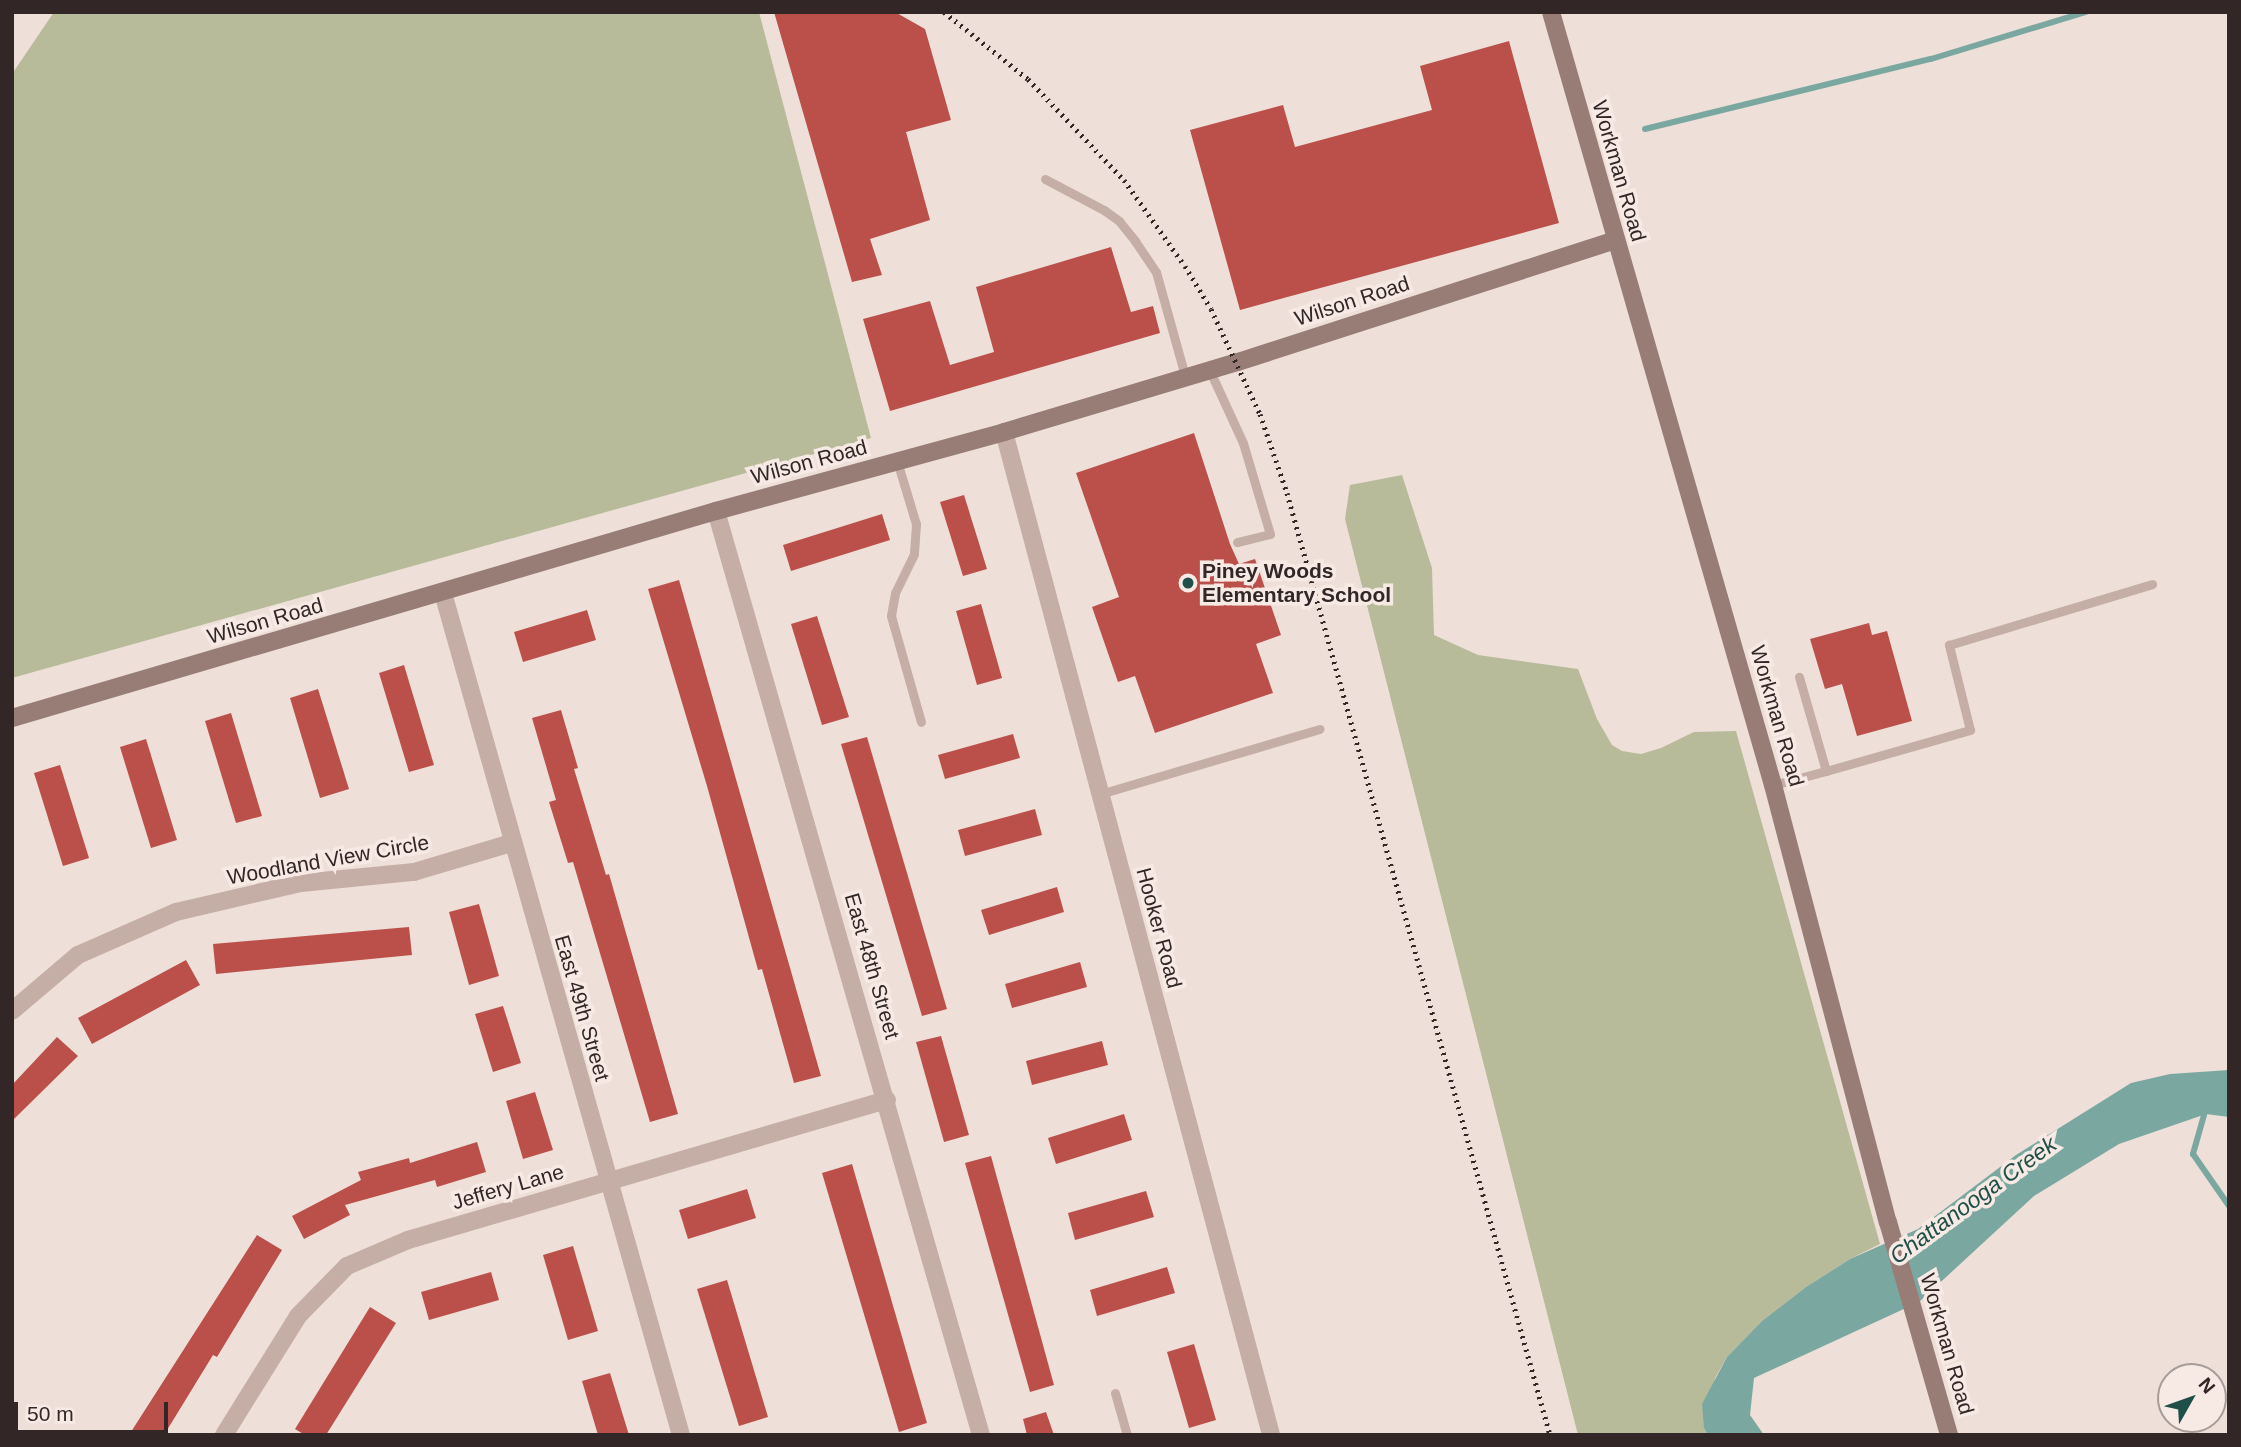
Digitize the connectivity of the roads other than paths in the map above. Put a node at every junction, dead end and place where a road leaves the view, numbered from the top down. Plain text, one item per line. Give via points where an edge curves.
1 (1551, 12) edge
2 (1045, 179) dead end
3 (1615, 240) junction
4 (1209, 369) junction
5 (1185, 376) junction
6 (1004, 432) junction
7 (897, 461) junction
8 (716, 511) junction
9 (1237, 542) dead end
10 (2152, 584) dead end
11 (443, 593) junction
12 (1800, 677) dead end
13 (12, 718) edge
14 (921, 722) dead end
15 (1320, 729) dead end
16 (1826, 771) junction
17 (1773, 785) junction
18 (1100, 794) junction
19 (511, 843) junction
20 (12, 1011) edge
21 (887, 1100) junction
22 (607, 1181) junction
23 (1115, 1393) dead end
24 (224, 1435) edge
25 (681, 1435) edge
26 (981, 1435) edge
27 (1127, 1435) edge
28 (1270, 1435) edge
29 (1949, 1435) edge

1 - 3 street, Workman Road
2 - 5 lane via 1119,221 1135,241 1156,272
3 - 4 street, Wilson Road
3 - 17 street, Workman Road
4 - 5 street, Wilson Road
4 - 9 lane via 1243,443 1270,534
5 - 6 street, Wilson Road
6 - 7 street, Wilson Road
6 - 18 street, Hooker Road
7 - 8 street, Wilson Road
7 - 14 lane via 916,524 914,554 895,593 891,616
8 - 11 street, Wilson Road
8 - 21 street, East 48th Street
10 - 16 lane via 1949,645 1970,730
11 - 13 street, Wilson Road
11 - 19 street, East 49th Street
12 - 16 lane
15 - 18 lane
16 - 17 lane
17 - 29 street, Workman Road
18 - 28 street, Hooker Road
19 - 20 street, Woodland View Circle via 414,872 301,883 176,912 78,955
19 - 22 street, East 49th Street
21 - 22 street, Jeffery Lane
21 - 26 street, East 48th Street
22 - 24 street, Jeffery Lane via 408,1240 347,1265 298,1316
22 - 25 street, East 49th Street
23 - 27 lane

